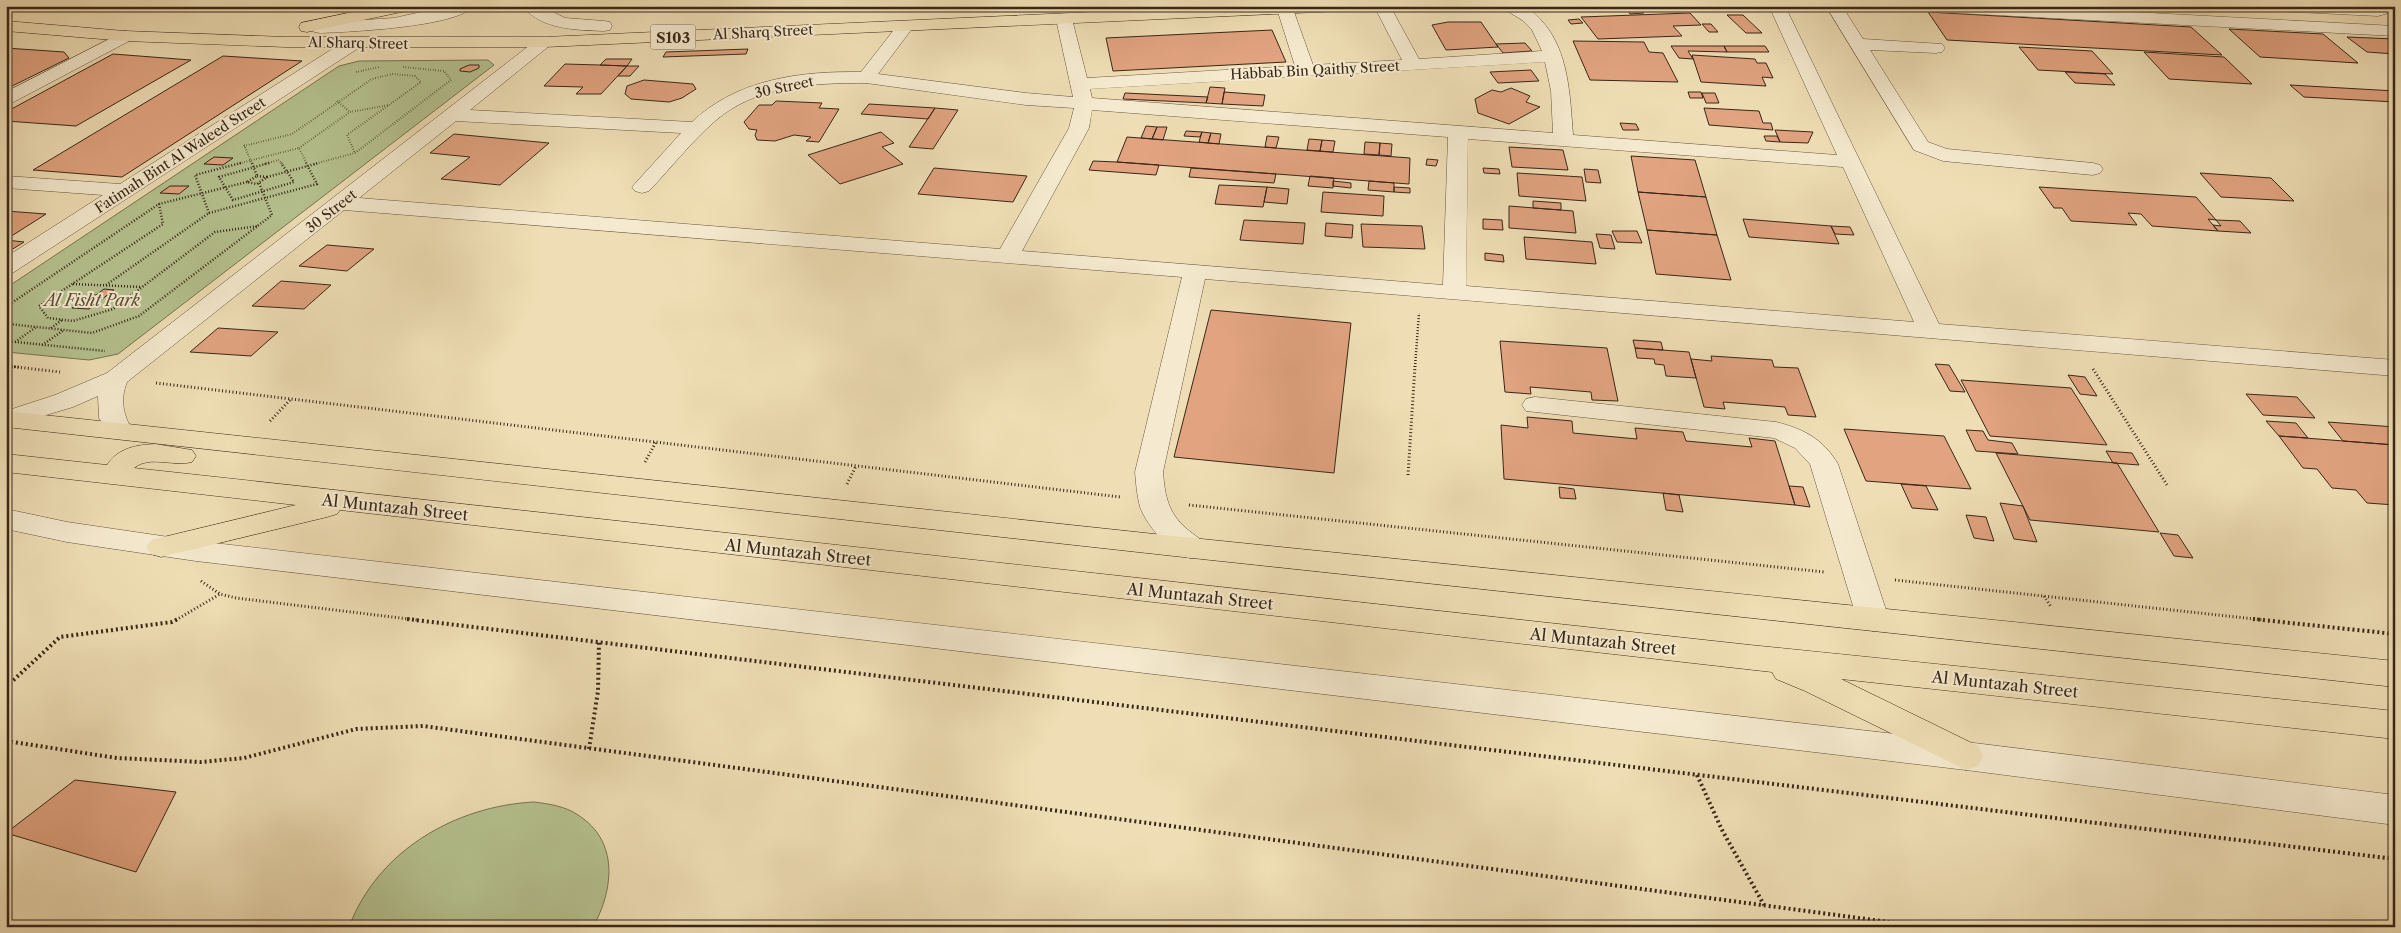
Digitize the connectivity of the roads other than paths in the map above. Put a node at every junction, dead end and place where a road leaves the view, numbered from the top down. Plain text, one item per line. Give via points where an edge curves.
1 (406, 6) edge
2 (465, 6) edge
3 (531, 6) edge
4 (1048, 6) edge
5 (1340, 6) edge
6 (1382, 6) edge
7 (1507, 6) edge
8 (1777, 6) edge
9 (1834, 6) edge
10 (1918, 6) edge
11 (2275, 6) edge
12 (2384, 6) edge
13 (1022, 7) edge
14 (1285, 9) junction
15 (14, 10) dead end
16 (1533, 11) edge
17 (107, 18) dead end
18 (1064, 19) junction
19 (136, 20) dead end
20 (6, 26) edge
21 (604, 26) junction
22 (913, 26) junction
23 (314, 28) junction
24 (2392, 32) edge
25 (125, 36) junction
26 (545, 42) junction
27 (354, 43) junction
28 (1858, 44) junction
29 (1936, 48) dead end
30 (1552, 56) junction
31 (1413, 64) junction
32 (1306, 71) junction
33 (866, 78) junction
34 (1078, 84) junction
35 (6, 100) edge
36 (1084, 103) junction
37 (453, 115) junction
38 (698, 128) junction
39 (1458, 133) junction
40 (1563, 140) junction
41 (1851, 162) junction
42 (2093, 169) dead end
43 (6, 182) edge
44 (642, 187) dead end
45 (126, 191) junction
46 (341, 203) junction
47 (1007, 257) junction
48 (6, 267) edge
49 (1195, 272) junction
50 (1454, 293) junction
51 (1931, 332) junction
52 (2395, 368) edge
53 (116, 378) junction
54 (1535, 405) dead end
55 (7, 419) edge
56 (120, 431) junction
57 (6, 463) edge
58 (422, 464) junction
59 (119, 476) junction
60 (358, 503) junction
61 (6, 519) edge
62 (161, 547) junction
63 (1192, 548) junction
64 (1873, 619) junction
65 (1750, 657) junction
66 (2395, 674) edge
67 (2395, 725) edge
68 (1966, 756) junction
69 (2395, 810) edge

1 - 23 main road
2 - 23 street via 407,21
3 - 21 street via 554,20
4 - 13 main road, Al Sharq Street / S103
5 - 14 main road, Al Sharq Street / S103
6 - 31 street
7 - 16 street
8 - 41 street
9 - 28 street
10 - 24 street
11 - 12 street via 2378,11
13 - 21 main road, Al Sharq Street / S103
13 - 22 main road via 1023,13 1013,17
14 - 18 main road, Al Sharq Street / S103
14 - 32 street
15 - 17 main road
16 - 30 street
18 - 22 main road, Al Sharq Street / S103
18 - 34 street
19 - 23 main road, Al Sharq Street / S103
20 - 25 main road, Al Sharq Street / S103
21 - 23 main road, Al Sharq Street / S103
22 - 26 main road, Al Sharq Street / S103
22 - 33 street
25 - 27 main road, Al Sharq Street / S103
25 - 35 street
26 - 27 main road, Al Sharq Street / S103
26 - 37 street, 30 Street
27 - 45 street, Fatimah Bint Al Waleed Street
28 - 29 street
28 - 42 street via 1917,142 1926,150 1943,155
30 - 31 street, Habbab Bin Qaithy Street
30 - 40 street via 1560,86
31 - 32 street, Habbab Bin Qaithy Street
32 - 34 street, Habbab Bin Qaithy Street
33 - 36 street, 30 Street via 970,94
33 - 38 street, 30 Street via 825,78 767,88 725,105
34 - 36 street
36 - 39 street, 30 Street
36 - 47 street via 1079,128
37 - 38 street
37 - 46 street, 30 Street
38 - 44 street, 30 Street
39 - 40 street, 30 Street
39 - 50 street
40 - 41 street, 30 Street
41 - 51 street
43 - 45 street
45 - 48 street, Fatimah Bint Al Waleed Street
46 - 47 street
46 - 53 street, 30 Street
47 - 49 street
49 - 50 street
49 - 63 street via 1149,472 1155,512 1170,531
50 - 51 street
51 - 52 street
53 - 55 street, 30 Street via 64,401
53 - 56 street via 108,407
54 - 64 street via 1759,428 1793,435 1818,454 1824,464
55 - 56 main road
56 - 58 main road
57 - 59 main road, Al Muntazah Street
58 - 59 main road via 334,470 145,453 126,460 117,472
58 - 63 main road
59 - 60 main road, Al Muntazah Street
60 - 62 main road via 303,511
60 - 65 main road, Al Muntazah Street
61 - 62 street
62 - 68 street
63 - 64 main road
64 - 66 main road
65 - 67 main road, Al Muntazah Street
65 - 68 main road via 1817,682
68 - 69 street

